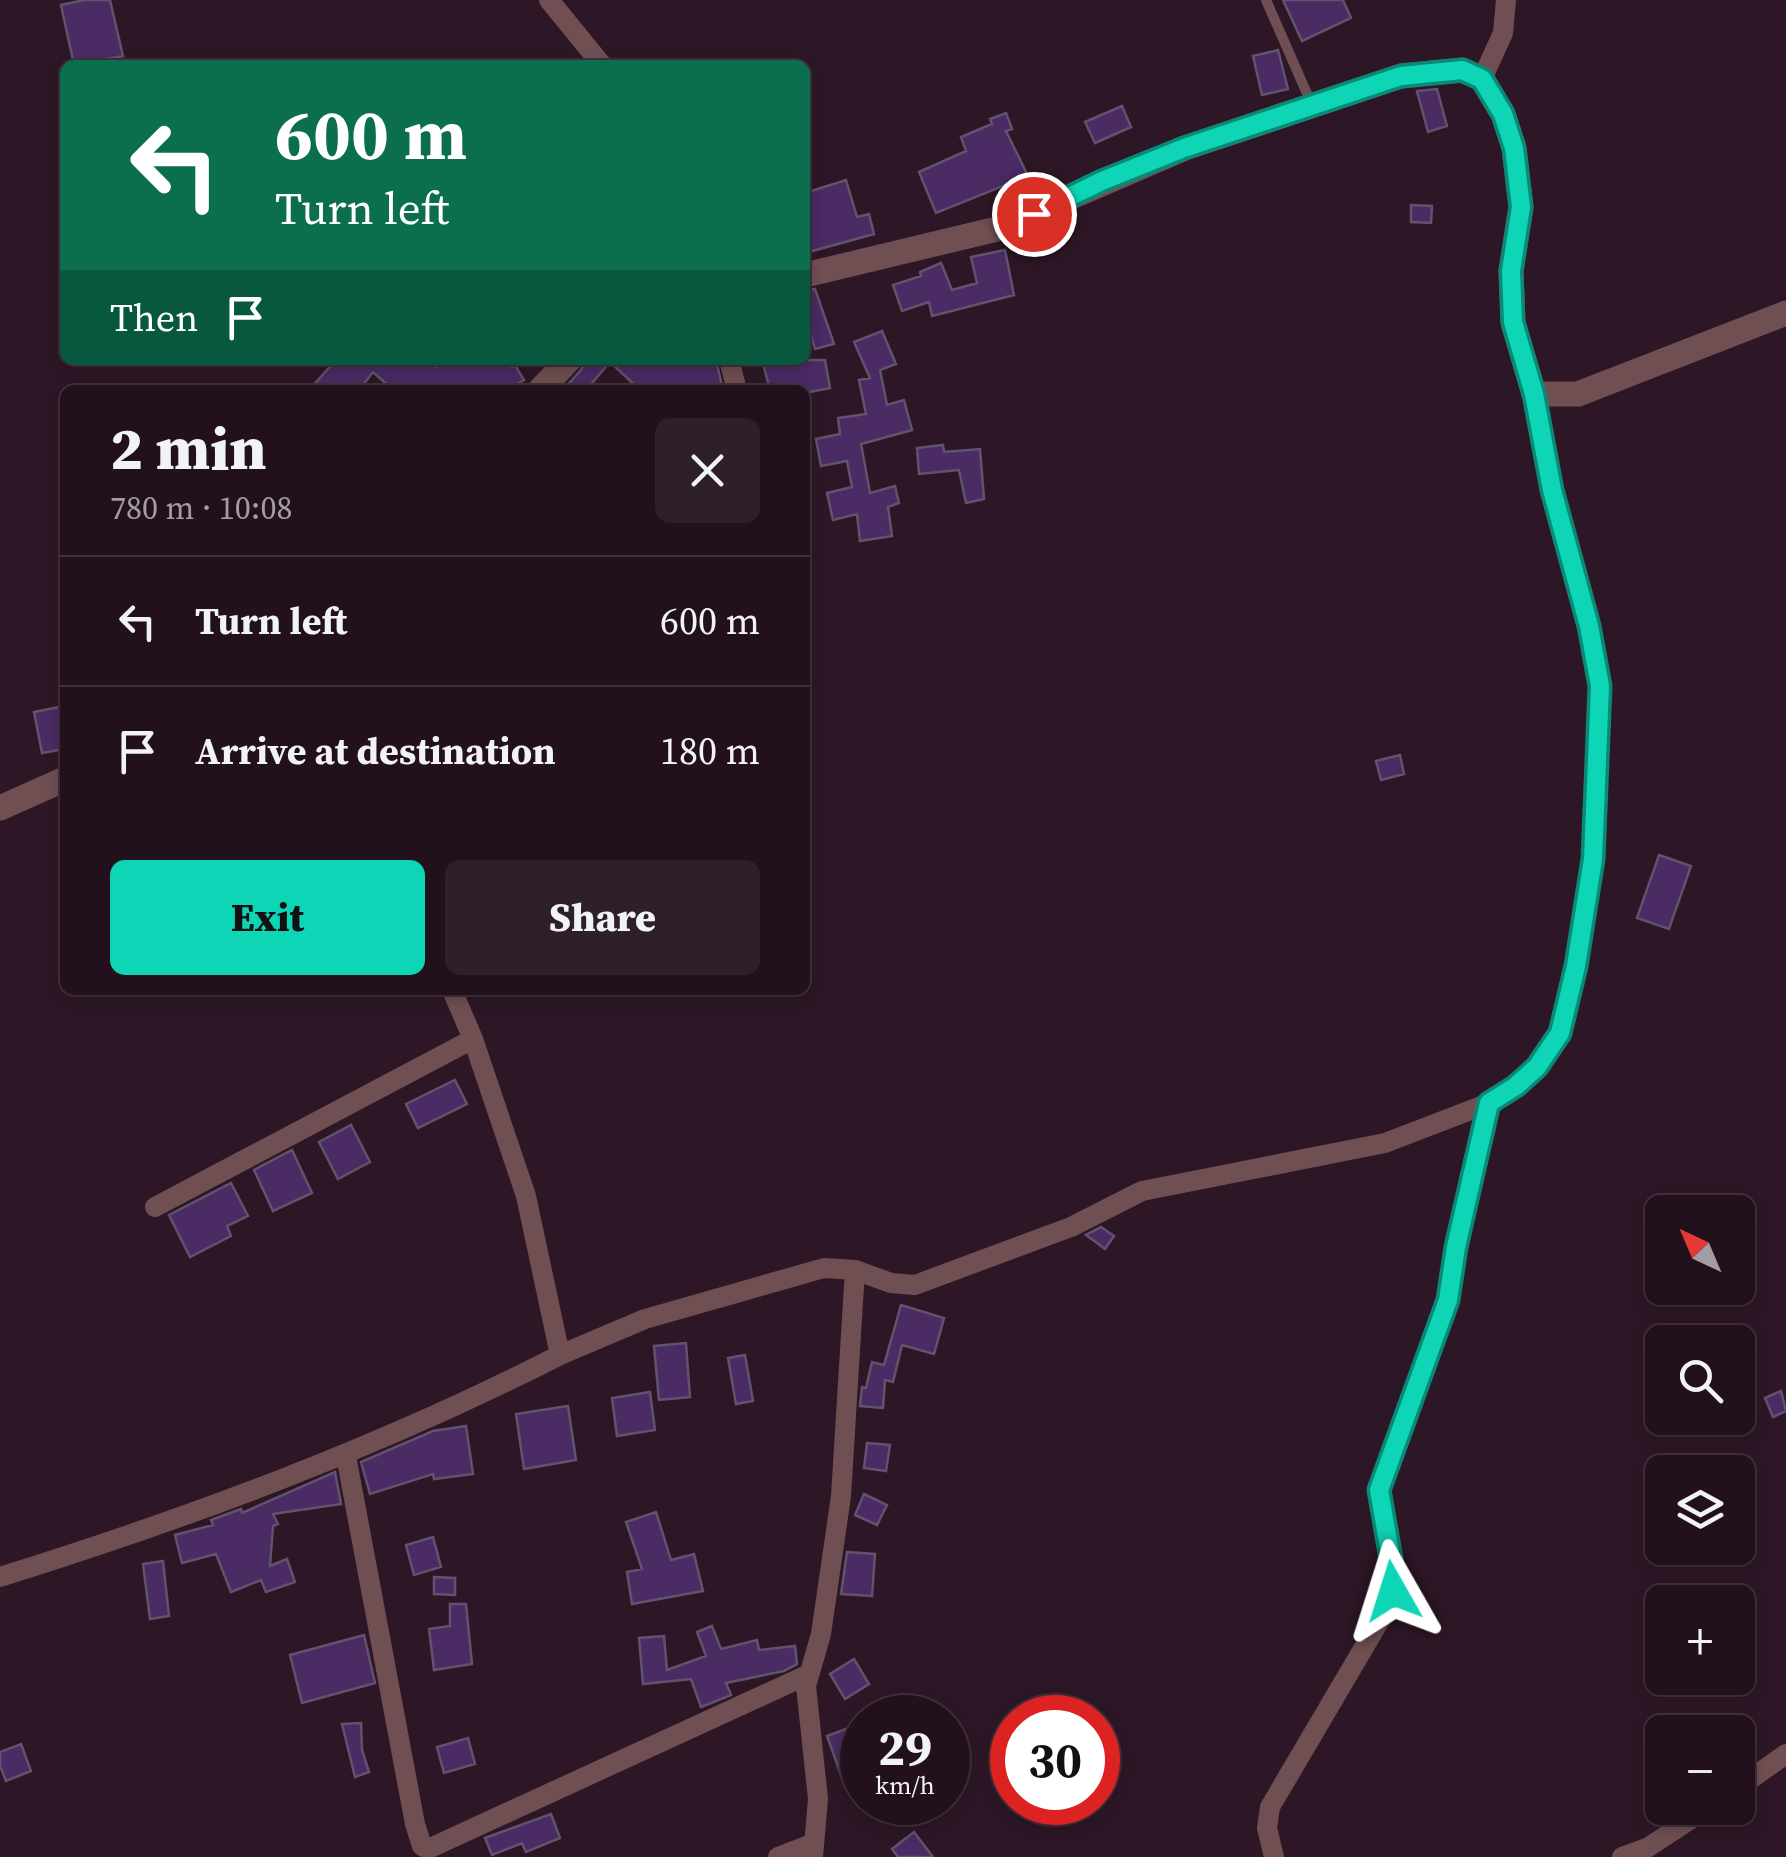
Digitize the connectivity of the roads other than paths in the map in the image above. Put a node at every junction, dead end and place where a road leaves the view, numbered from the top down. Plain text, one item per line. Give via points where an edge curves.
1 (549, 0) edge
2 (1266, 0) edge
3 (1506, 0) edge
4 (598, 60) edge
5 (1482, 79) junction
6 (1313, 106) junction
7 (810, 273) edge
8 (1786, 314) edge
9 (564, 365) edge
10 (545, 385) edge
11 (1534, 394) junction
12 (60, 781) edge
13 (0, 808) edge
14 (454, 995) edge
15 (473, 1039) junction
16 (1489, 1103) junction
17 (155, 1207) dead end
18 (855, 1270) junction
19 (560, 1356) junction
20 (346, 1456) junction
21 (0, 1577) edge
22 (807, 1675) junction
23 (1786, 1754) edge
24 (1755, 1776) edge
25 (1682, 1825) edge
26 (814, 1850) edge
27 (778, 1857) edge
28 (1274, 1857) edge
29 (1622, 1857) edge

1 - 4 street
2 - 6 lane
3 - 5 street via 1503,33
5 - 6 street via 1462,70 1435,70
5 - 11 street via 1503,114 1519,171 1513,322
6 - 7 street via 1184,148 997,229
8 - 11 street via 1578,394
9 - 10 street
11 - 16 street via 1600,686 1593,859 1560,1033 1537,1067
12 - 13 street
14 - 15 street
15 - 17 street
15 - 19 street via 526,1196
16 - 18 street via 1385,1143 1142,1191 1071,1227 916,1285
16 - 28 street via 1448,1300 1379,1490 1393,1591 1270,1806
18 - 19 street via 789,1276 645,1319
18 - 22 street via 842,1496 821,1634
19 - 20 street
20 - 21 street
20 - 22 street via 416,1824 428,1849
22 - 26 street via 818,1799
23 - 24 street
25 - 29 street
26 - 27 street

